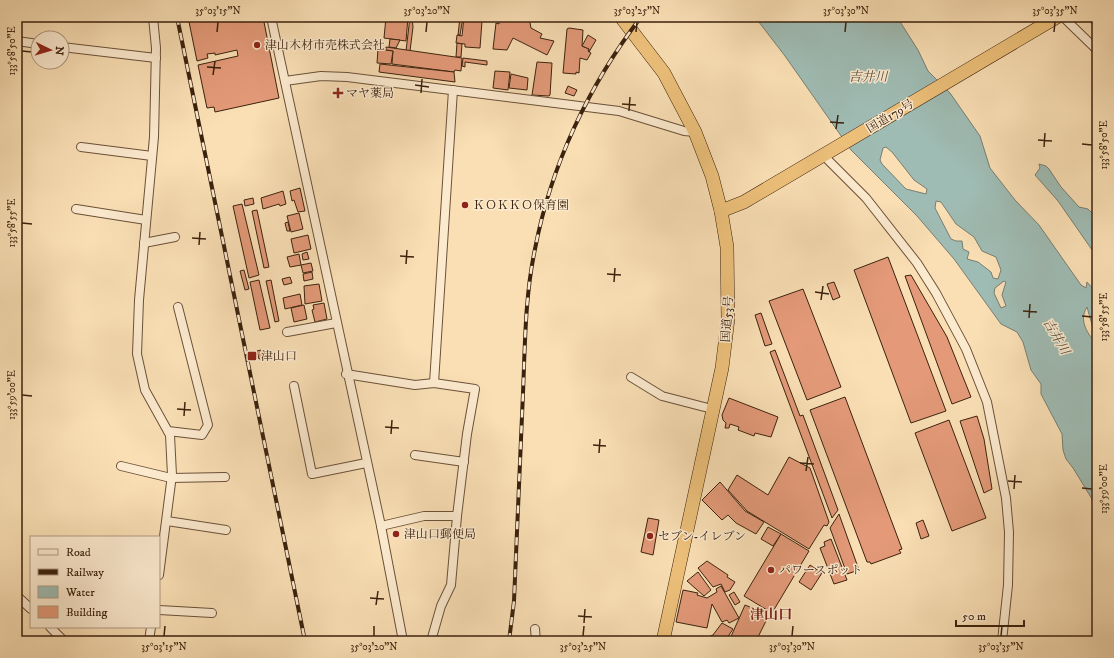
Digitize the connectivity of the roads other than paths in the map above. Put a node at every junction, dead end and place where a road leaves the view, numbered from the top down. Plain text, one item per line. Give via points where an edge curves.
1 (153, 17) edge
2 (271, 17) edge
3 (622, 17) edge
4 (1057, 17) edge
5 (1063, 17) edge
6 (17, 41) edge
7 (30, 43) edge
8 (70, 47) edge
9 (1097, 50) edge
10 (156, 58) junction
11 (285, 81) junction
12 (453, 90) junction
13 (695, 132) junction
14 (81, 147) dead end
15 (152, 156) junction
16 (824, 156) junction
17 (76, 209) dead end
18 (721, 211) junction
19 (146, 220) junction
20 (175, 237) dead end
21 (144, 243) junction
22 (178, 307) dead end
23 (336, 323) junction
24 (287, 332) dead end
25 (346, 374) junction
26 (631, 377) dead end
27 (434, 383) junction
28 (294, 386) dead end
29 (712, 409) junction
30 (168, 431) junction
31 (415, 455) dead end
32 (464, 462) junction
33 (366, 463) junction
34 (121, 466) dead end
35 (225, 477) dead end
36 (171, 478) junction
37 (457, 516) junction
38 (167, 521) junction
39 (380, 526) junction
40 (226, 530) dead end
41 (160, 569) edge
42 (17, 596) edge
43 (30, 608) edge
44 (160, 610) edge
45 (212, 613) dead end
46 (152, 628) edge
47 (56, 630) edge
48 (534, 630) dead end
49 (64, 641) edge
50 (150, 641) edge
51 (403, 641) edge
52 (431, 641) edge
53 (536, 641) edge
54 (663, 641) edge
55 (1002, 641) edge

1 - 10 street
2 - 11 street
3 - 13 highway, 国道53号 via 664,73
4 - 16 highway, 国道179号
5 - 9 street
6 - 7 street
8 - 10 street
10 - 15 street
11 - 12 street via 321,76 347,77
11 - 23 street
12 - 13 street via 619,112
12 - 27 street
13 - 18 highway, 国道53号 via 712,176
14 - 15 street
15 - 19 street
16 - 18 highway, 国道179号 via 744,202
16 - 55 street via 866,198 917,263 966,349 987,402 1001,469 1009,532 1008,585
17 - 19 street
18 - 29 highway, 国道53号 via 727,247 728,319 722,368
19 - 21 street
20 - 21 street
21 - 30 street via 137,354 145,390
22 - 30 street via 208,425 202,435
23 - 24 street
23 - 25 street
25 - 27 street via 415,385
25 - 33 street
26 - 29 street via 662,396
27 - 32 street via 475,389
28 - 33 street via 312,474
29 - 54 highway, 国道53号
30 - 36 street
31 - 32 street
32 - 37 street
33 - 39 street
34 - 36 street
35 - 36 street
36 - 38 street
37 - 39 street via 424,516
37 - 52 street via 451,585 441,606
38 - 40 street
38 - 41 street
39 - 51 street
42 - 43 street
44 - 45 street
46 - 50 street
47 - 49 street
48 - 53 street

